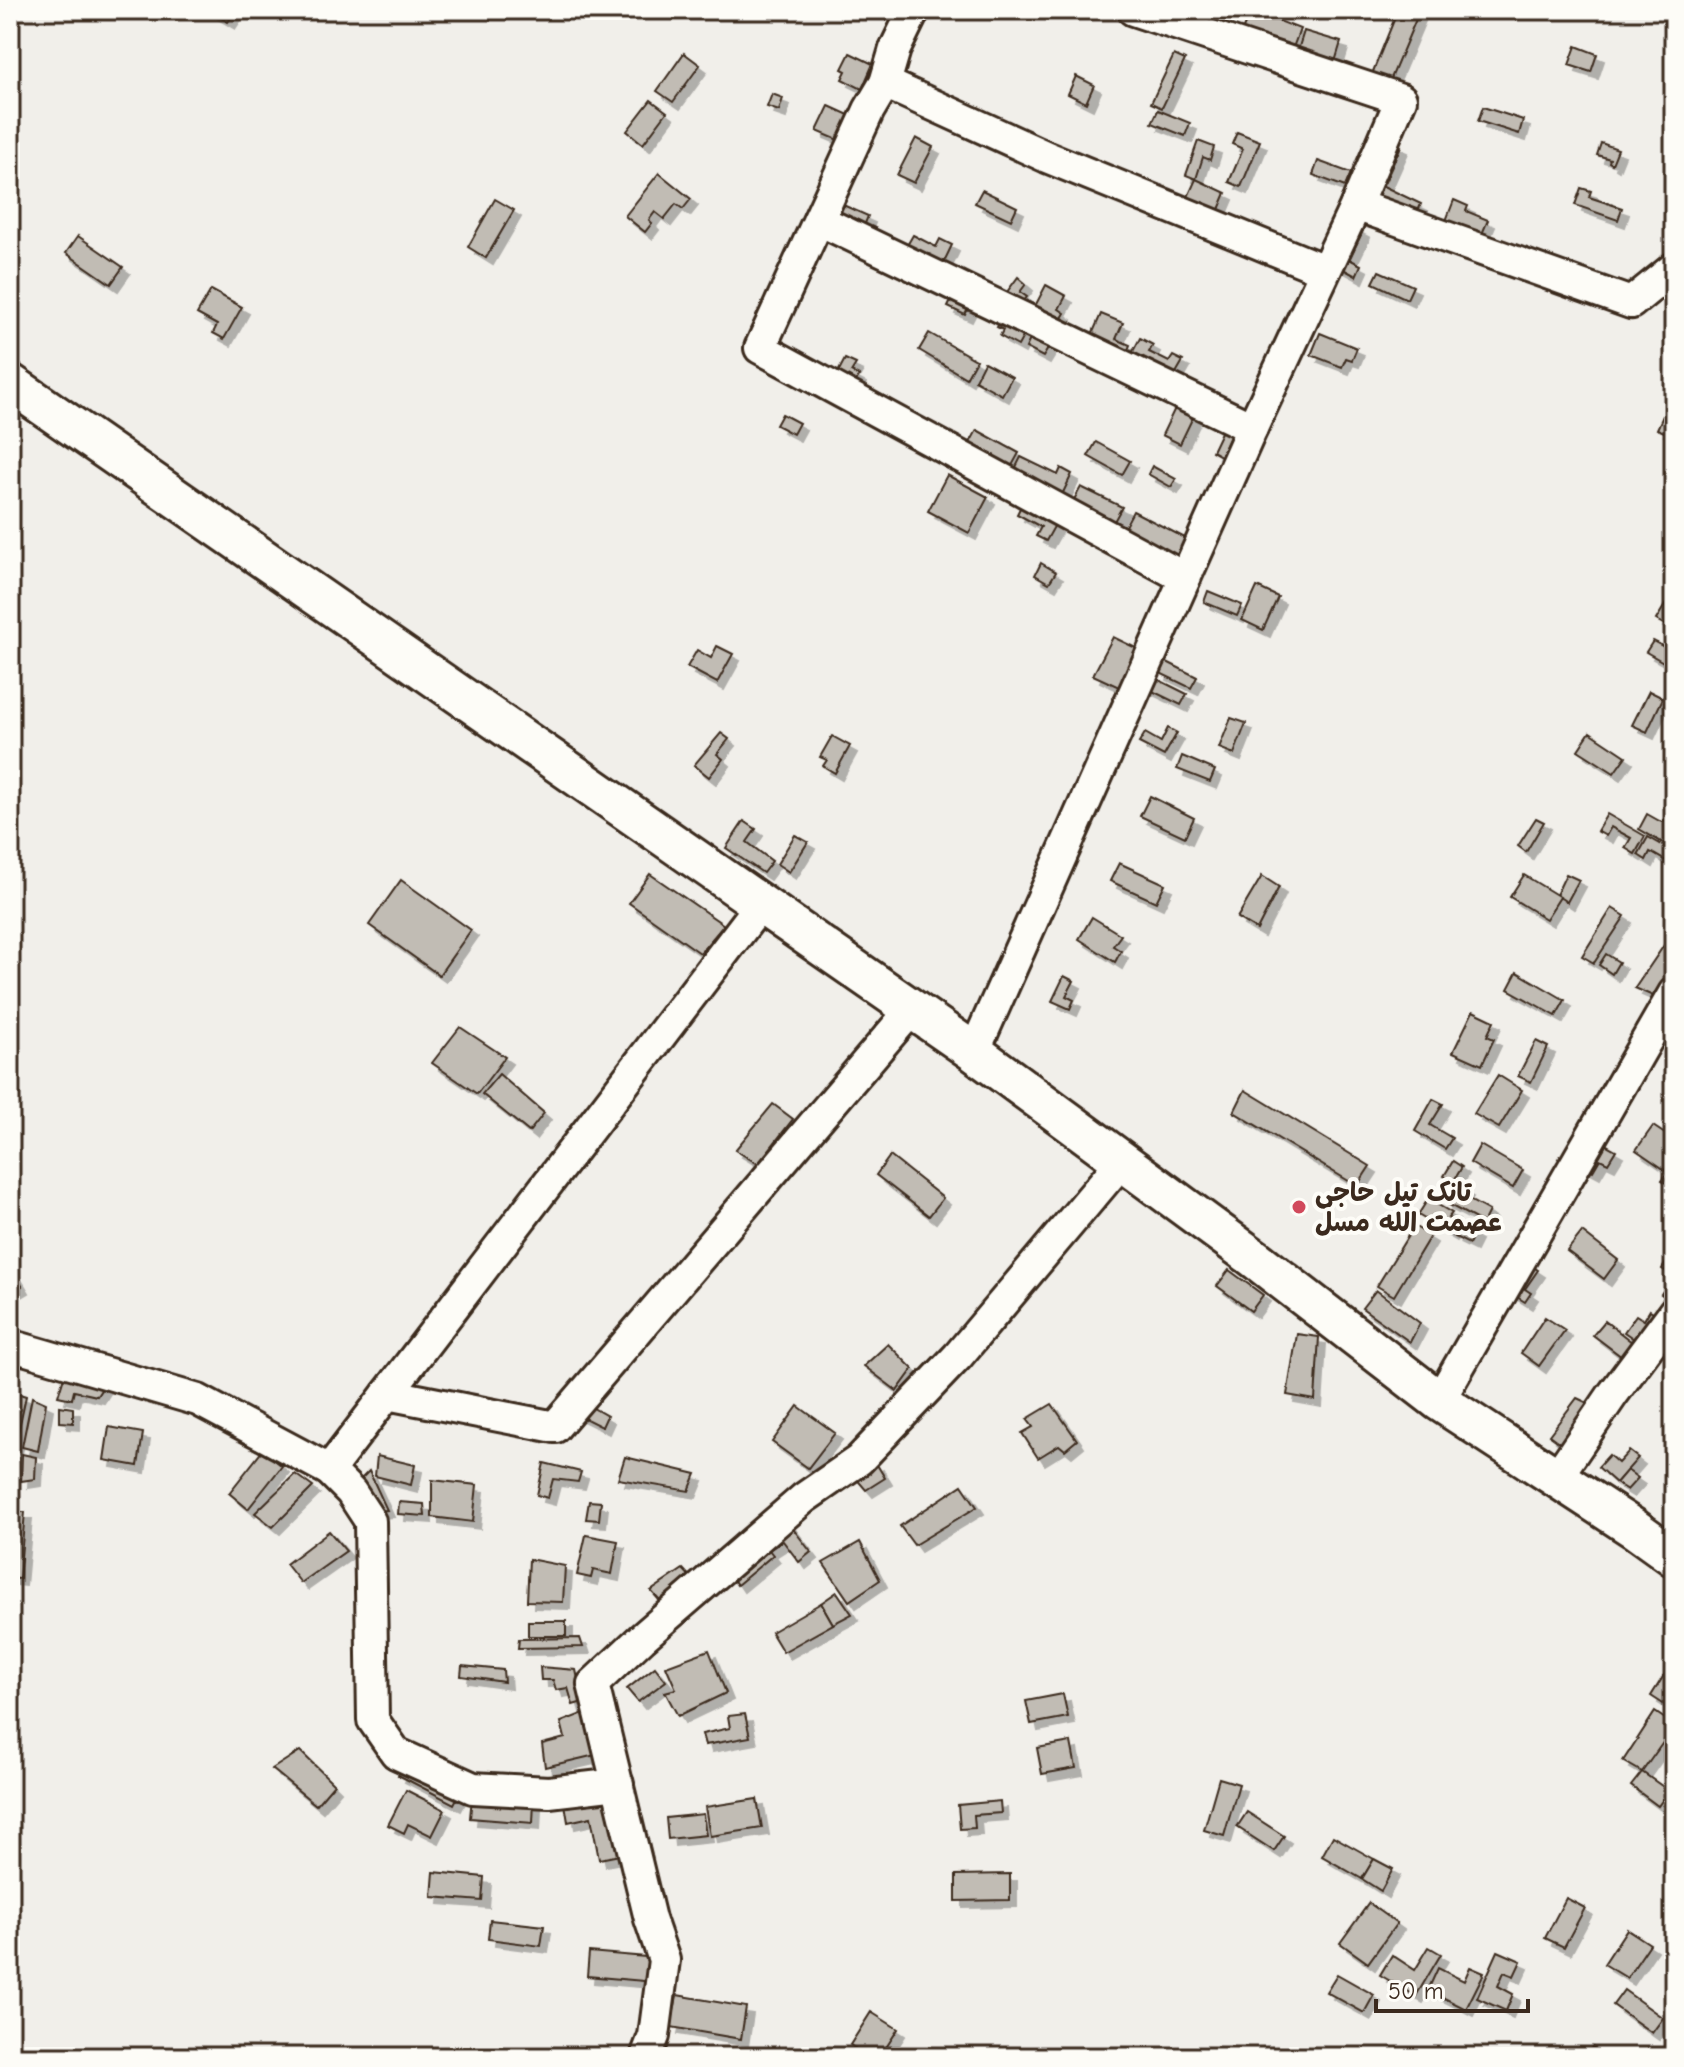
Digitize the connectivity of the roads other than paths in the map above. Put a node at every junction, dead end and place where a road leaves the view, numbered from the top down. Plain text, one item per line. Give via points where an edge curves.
1 (914, 10) edge
2 (1133, 10) edge
3 (885, 83) junction
4 (1356, 205) junction
5 (819, 220) junction
6 (1674, 268) edge
7 (1324, 270) junction
8 (10, 383) edge
9 (1252, 428) junction
10 (1185, 578) junction
11 (761, 904) junction
12 (1674, 993) edge
13 (912, 1009) junction
14 (974, 1052) junction
15 (1122, 1161) junction
16 (1674, 1312) edge
17 (10, 1345) edge
18 (387, 1394) junction
19 (1439, 1401) junction
20 (329, 1470) junction
21 (1556, 1478) junction
22 (1674, 1557) edge
23 (618, 1784) junction
24 (646, 2057) edge

1 - 3 street
2 - 4 street via 1401,99
3 - 5 street
3 - 7 street via 1047,157
4 - 6 street via 1631,303
4 - 7 street
5 - 9 street
5 - 10 street via 760,348
7 - 9 street
8 - 11 main road
9 - 10 street
10 - 14 street
11 - 13 main road
11 - 18 street
12 - 19 street
13 - 14 main road
13 - 18 street via 555,1427
14 - 15 main road
15 - 19 main road
15 - 23 street via 958,1356 859,1460 804,1498 593,1684
16 - 21 street
17 - 20 street via 198,1400
18 - 20 street
19 - 21 main road
20 - 23 street via 370,1521 373,1720 396,1753 473,1788 549,1792
21 - 22 main road
23 - 24 street via 664,1960 654,2036

